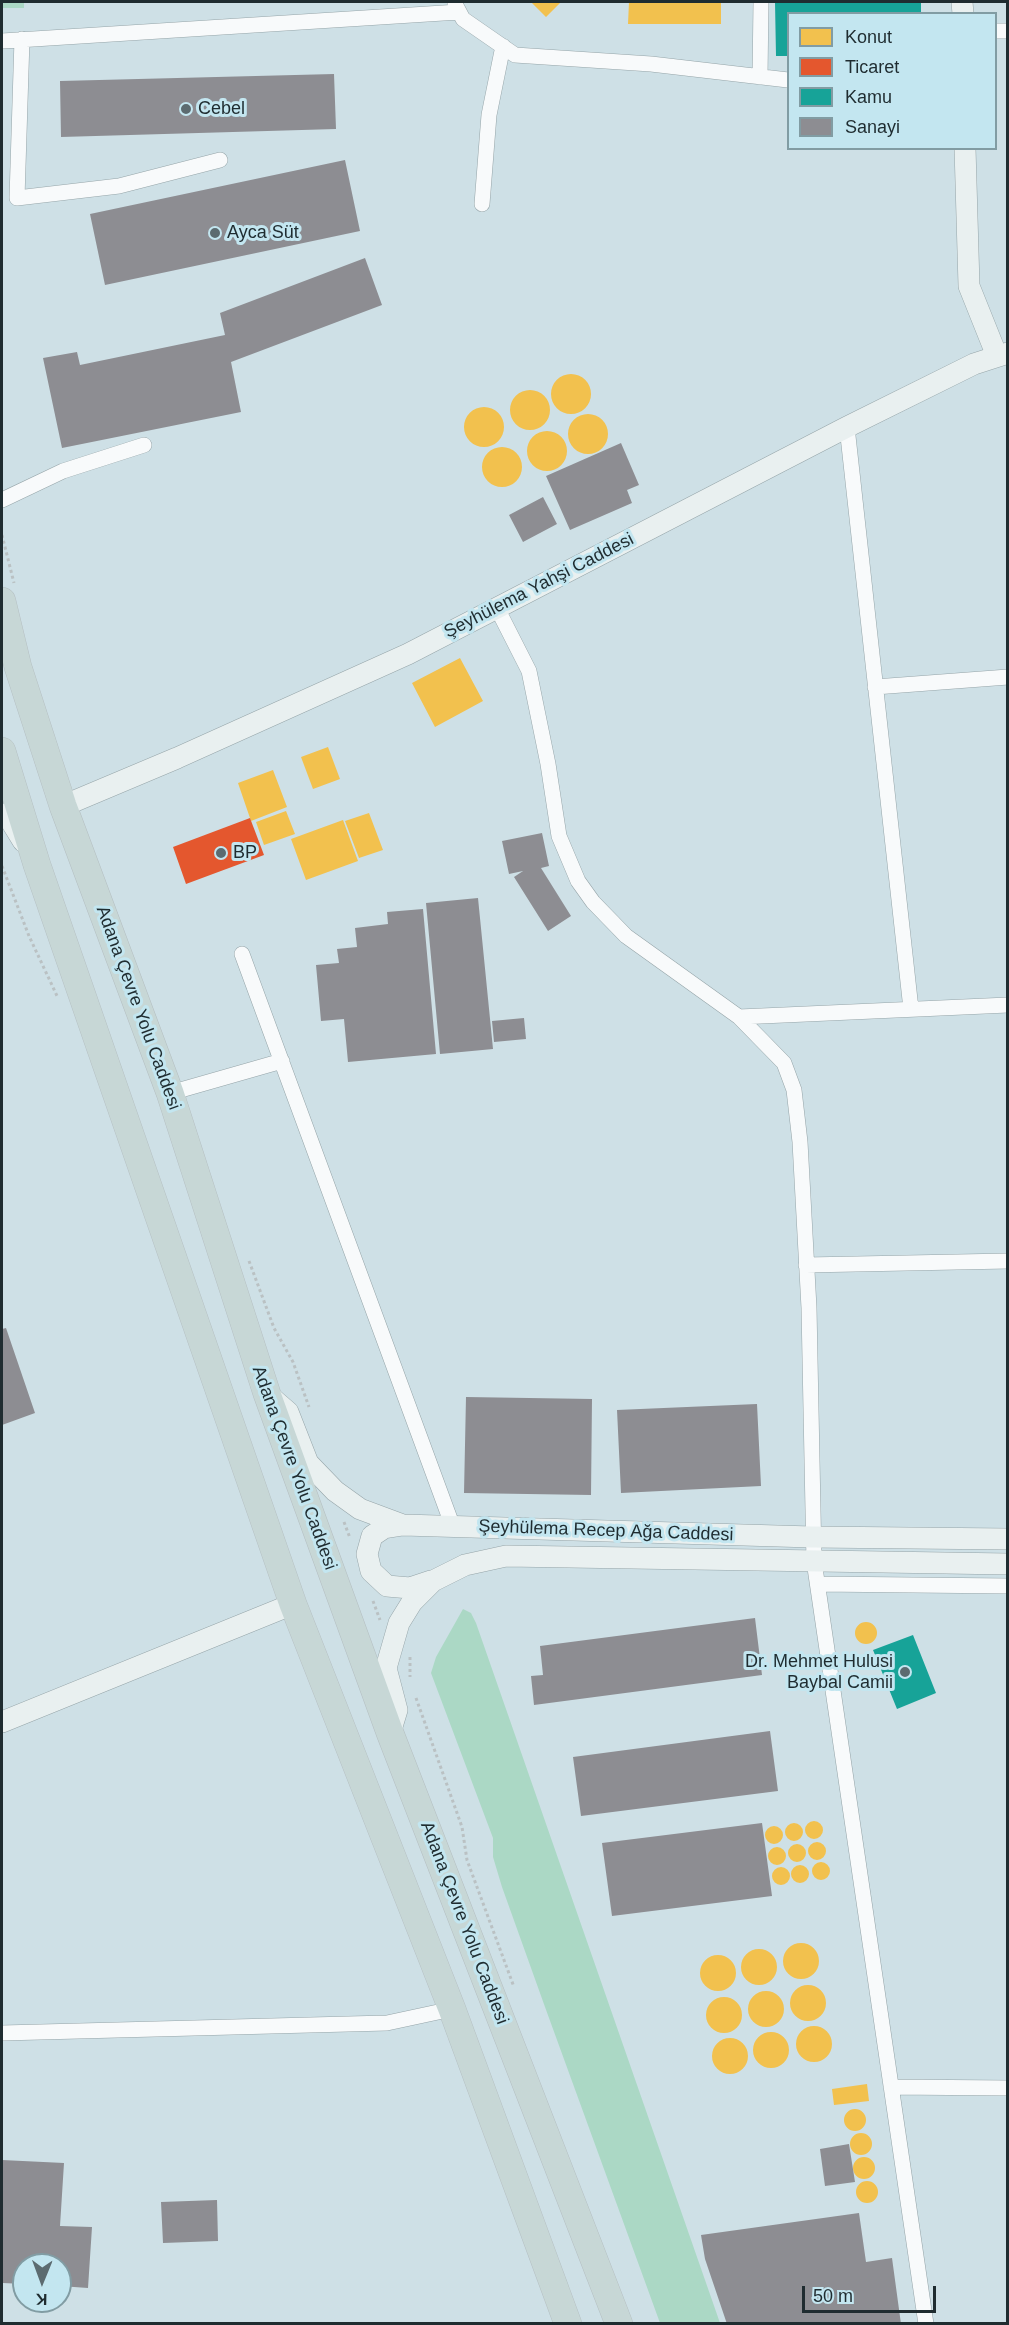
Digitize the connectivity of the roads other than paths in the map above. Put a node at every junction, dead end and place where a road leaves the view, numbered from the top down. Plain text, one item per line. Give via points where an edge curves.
1 (761, 2) edge
2 (456, 7) edge
3 (22, 39) junction
4 (2, 41) edge
5 (503, 46) junction
6 (760, 77) junction
7 (787, 80) edge
8 (965, 150) edge
9 (220, 160) dead end
10 (482, 204) dead end
11 (1002, 355) edge
12 (847, 427) junction
13 (144, 445) dead end
14 (2, 500) edge
15 (2, 601) edge
16 (497, 608) junction
17 (1008, 677) edge
18 (875, 687) junction
19 (2, 751) edge
20 (63, 806) junction
21 (2, 814) edge
22 (37, 865) junction
23 (242, 954) dead end
24 (1008, 1005) edge
25 (910, 1010) junction
26 (740, 1017) junction
27 (282, 1062) junction
28 (170, 1093) junction
29 (1008, 1261) edge
30 (806, 1265) junction
31 (267, 1394) junction
32 (403, 1525) junction
33 (453, 1527) junction
34 (812, 1537) junction
35 (1008, 1539) edge
36 (814, 1561) junction
37 (1008, 1564) edge
38 (433, 1581) junction
39 (818, 1584) junction
40 (1008, 1586) edge
41 (293, 1604) junction
42 (2, 1722) edge
43 (390, 1733) junction
44 (452, 2009) junction
45 (2, 2033) edge
46 (891, 2086) junction
47 (1008, 2088) edge
48 (568, 2324) edge
49 (619, 2324) edge
50 (926, 2324) edge

1 - 6 street
2 - 3 street
2 - 5 street via 463,19
3 - 4 street
3 - 9 street via 16,198 119,186
5 - 6 street via 515,55 651,64
5 - 10 street via 489,115
6 - 7 street
8 - 11 street via 969,286
11 - 12 street, Şeyhülema Yahşi Caddesi via 974,364
12 - 16 street, Şeyhülema Yahşi Caddesi
12 - 18 street
13 - 14 street via 63,471
15 - 20 highway, Adana Çevre Yolu Caddesi via 18,667
16 - 20 street, Şeyhülema Yahşi Caddesi via 387,664
16 - 26 street via 529,671 559,836 578,881 626,936
17 - 18 street
18 - 25 street
19 - 22 highway
20 - 28 highway, Adana Çevre Yolu Caddesi
21 - 22 street via 9,818
22 - 41 highway
23 - 27 street
24 - 25 street
25 - 26 street
26 - 30 street via 784,1063 794,1090
27 - 28 street
27 - 33 street
28 - 31 highway, Adana Çevre Yolu Caddesi
29 - 30 street
30 - 34 street
31 - 32 street, Şeyhülema Recep Ağa Caddesi via 288,1412 308,1463 335,1491 360,1509
31 - 43 highway, Adana Çevre Yolu Caddesi
32 - 33 street, Şeyhülema Recep Ağa Caddesi
32 - 38 street via 384,1528 372,1536 367,1554 371,1571 387,1586 410,1588
33 - 34 street, Şeyhülema Recep Ağa Caddesi
34 - 35 street, Şeyhülema Recep Ağa Caddesi
34 - 36 street
36 - 37 street, Şeyhülema Recep Ağa Caddesi
36 - 38 street, Şeyhülema Recep Ağa Caddesi via 506,1556 465,1565
36 - 39 street
38 - 43 street, Şeyhülema Recep Ağa Caddesi via 412,1602 399,1623 386,1668 397,1710
39 - 40 street
39 - 46 street
41 - 42 street
41 - 44 highway
43 - 49 highway, Adana Çevre Yolu Caddesi
44 - 45 street via 387,2023
44 - 48 highway
46 - 47 street
46 - 50 street

